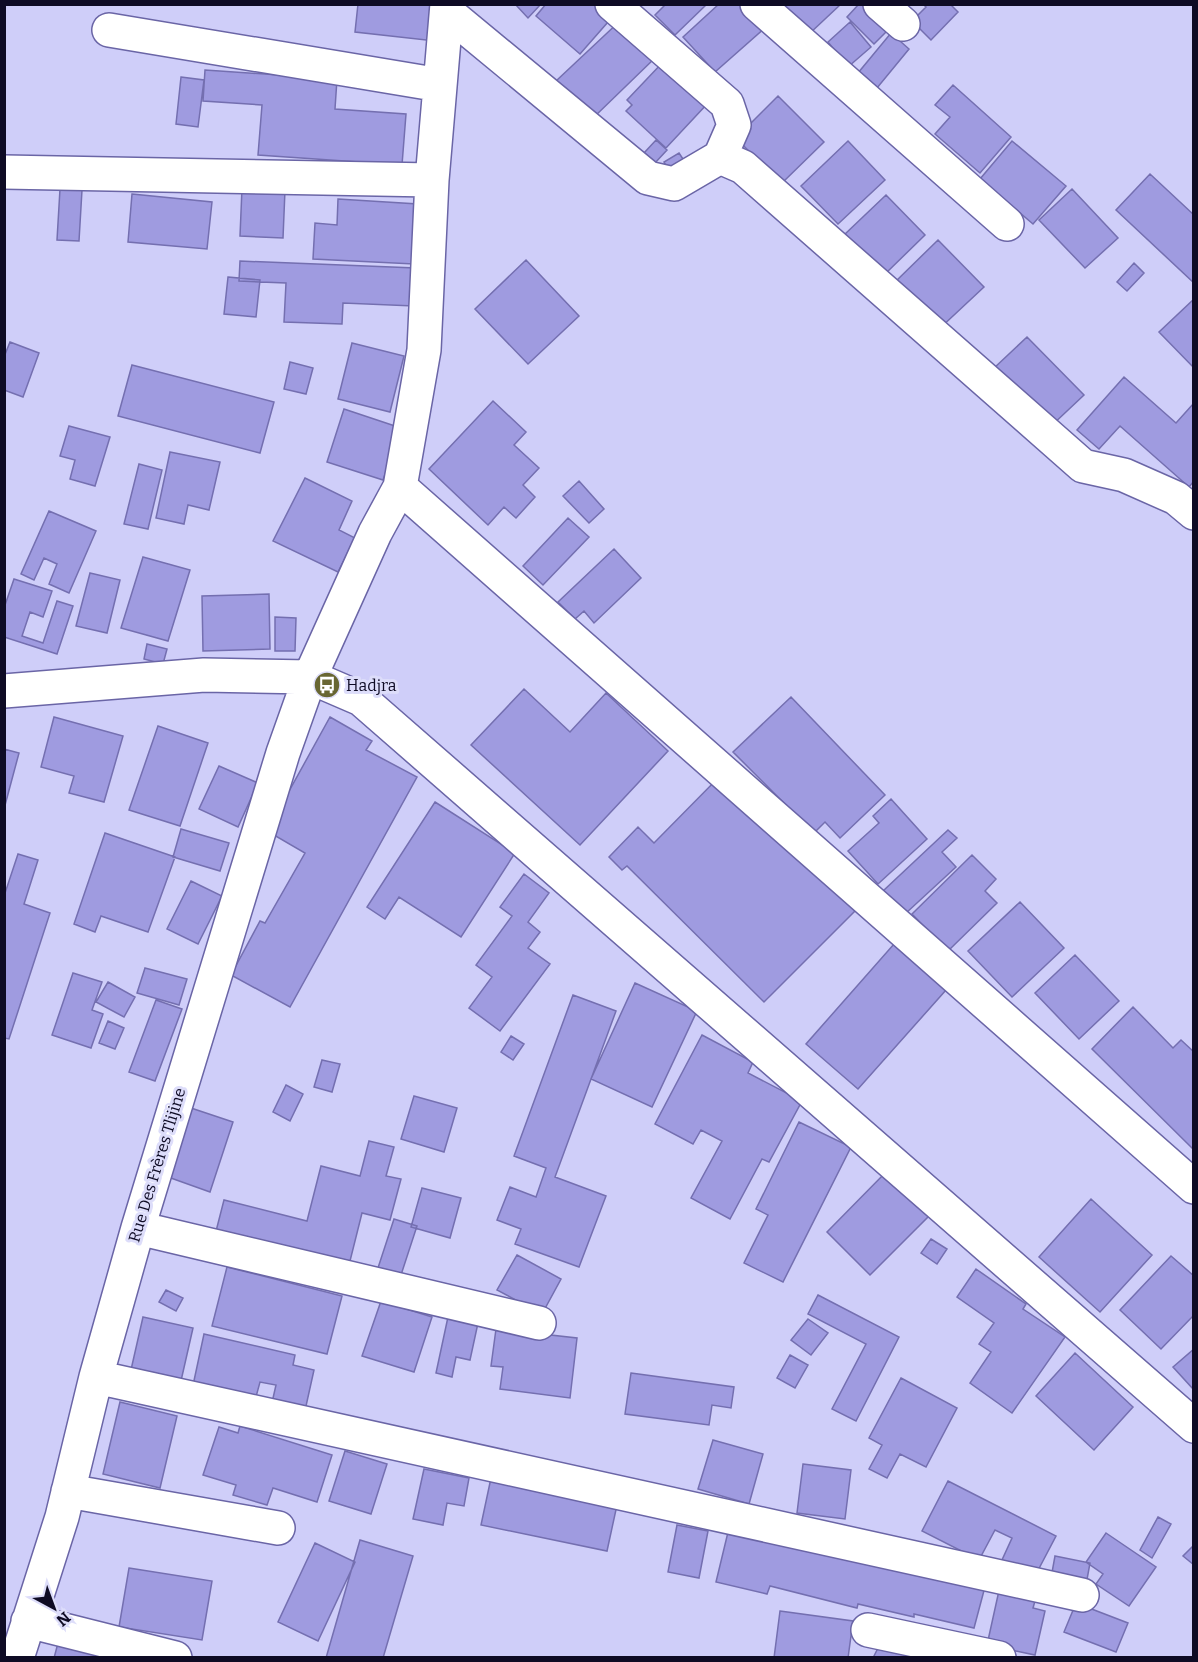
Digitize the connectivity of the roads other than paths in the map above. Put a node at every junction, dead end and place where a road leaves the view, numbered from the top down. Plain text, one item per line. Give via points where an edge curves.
1 (612, 4) edge
2 (757, 4) edge
3 (447, 8) edge
4 (109, 30) dead end
5 (440, 85) junction
6 (720, 157) junction
7 (4, 172) edge
8 (432, 180) junction
9 (1007, 224) dead end
10 (400, 487) junction
11 (1194, 513) edge
12 (310, 677) junction
13 (4, 691) edge
14 (1194, 1186) edge
15 (138, 1228) junction
16 (539, 1323) dead end
17 (96, 1377) junction
18 (1194, 1426) edge
19 (68, 1491) junction
20 (278, 1528) dead end
21 (1082, 1595) dead end
22 (28, 1621) junction
23 (868, 1630) dead end
24 (17, 1658) edge
25 (175, 1658) edge
26 (999, 1658) edge

1 - 6 street via 727,104 734,125
2 - 9 street
3 - 5 street, Rue Des Frères Tlijine
3 - 6 street via 648,178 674,184
4 - 5 street
5 - 8 street, Rue Des Frères Tlijine
6 - 11 street via 743,167 1083,466 1124,475 1176,498
7 - 8 street
8 - 10 street, Rue Des Frères Tlijine via 424,351
10 - 12 street, Rue Des Frères Tlijine
10 - 14 street
12 - 13 street via 204,675
12 - 15 street, Rue Des Frères Tlijine via 283,753
12 - 18 street via 362,699
15 - 16 street
15 - 17 street, Rue Des Frères Tlijine
17 - 19 street, Rue Des Frères Tlijine
17 - 21 street
19 - 20 street
19 - 22 street, Rue Des Frères Tlijine
22 - 24 street, Rue Des Frères Tlijine
22 - 25 street
23 - 26 street

